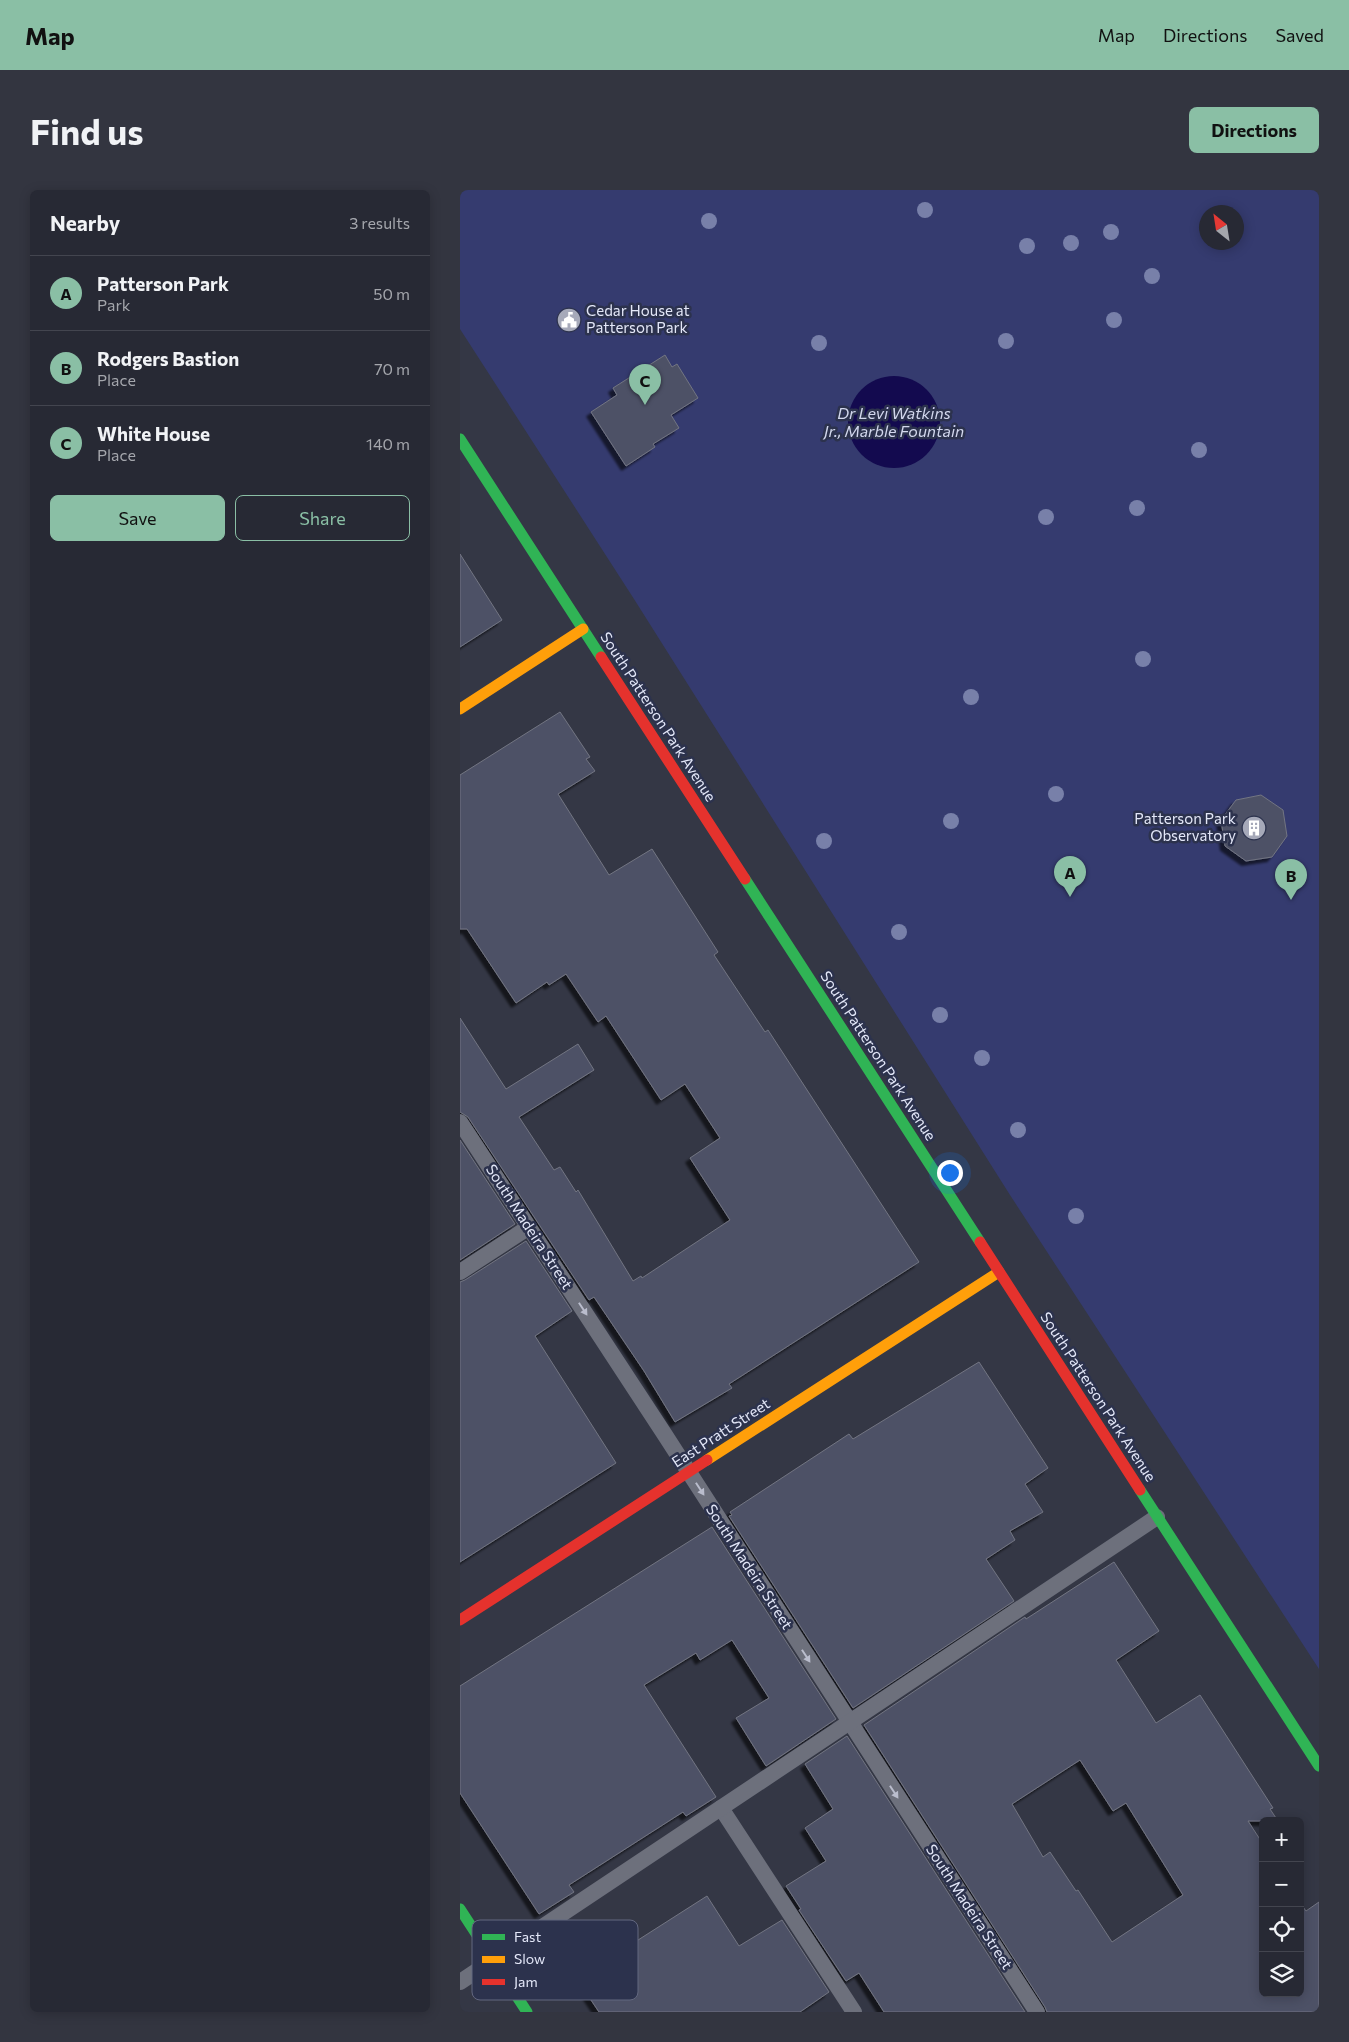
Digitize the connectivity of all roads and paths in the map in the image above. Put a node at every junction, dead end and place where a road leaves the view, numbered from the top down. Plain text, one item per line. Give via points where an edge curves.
1 (460, 440) edge
2 (583, 629) junction
3 (460, 709) edge
4 (460, 1122) edge
5 (529, 1227) junction
6 (460, 1272) edge
7 (999, 1272) junction
8 (689, 1472) junction
9 (1157, 1517) junction
10 (460, 1620) edge
11 (849, 1723) junction
12 (1319, 1766) edge
13 (721, 1808) junction
14 (460, 1909) edge
15 (553, 1920) edge
16 (472, 1928) edge
17 (472, 1974) edge
18 (460, 1982) edge
19 (519, 2000) edge
20 (527, 2012) edge
21 (854, 2012) edge
22 (1037, 2012) edge

1 - 2 street, South Patterson Park Avenue
2 - 3 street
2 - 7 street, South Patterson Park Avenue
4 - 5 lane, South Madeira Street
5 - 6 lane
5 -> 8 lane, South Madeira Street
7 - 8 street, East Pratt Street
7 - 9 street, South Patterson Park Avenue
8 - 10 street, East Pratt Street
8 -> 11 lane, South Madeira Street
9 - 11 lane
9 - 12 street, South Patterson Park Avenue
11 - 13 lane
11 -> 22 lane, South Madeira Street
13 - 15 lane
13 - 21 lane
14 - 16 street
17 - 18 lane
19 - 20 street

